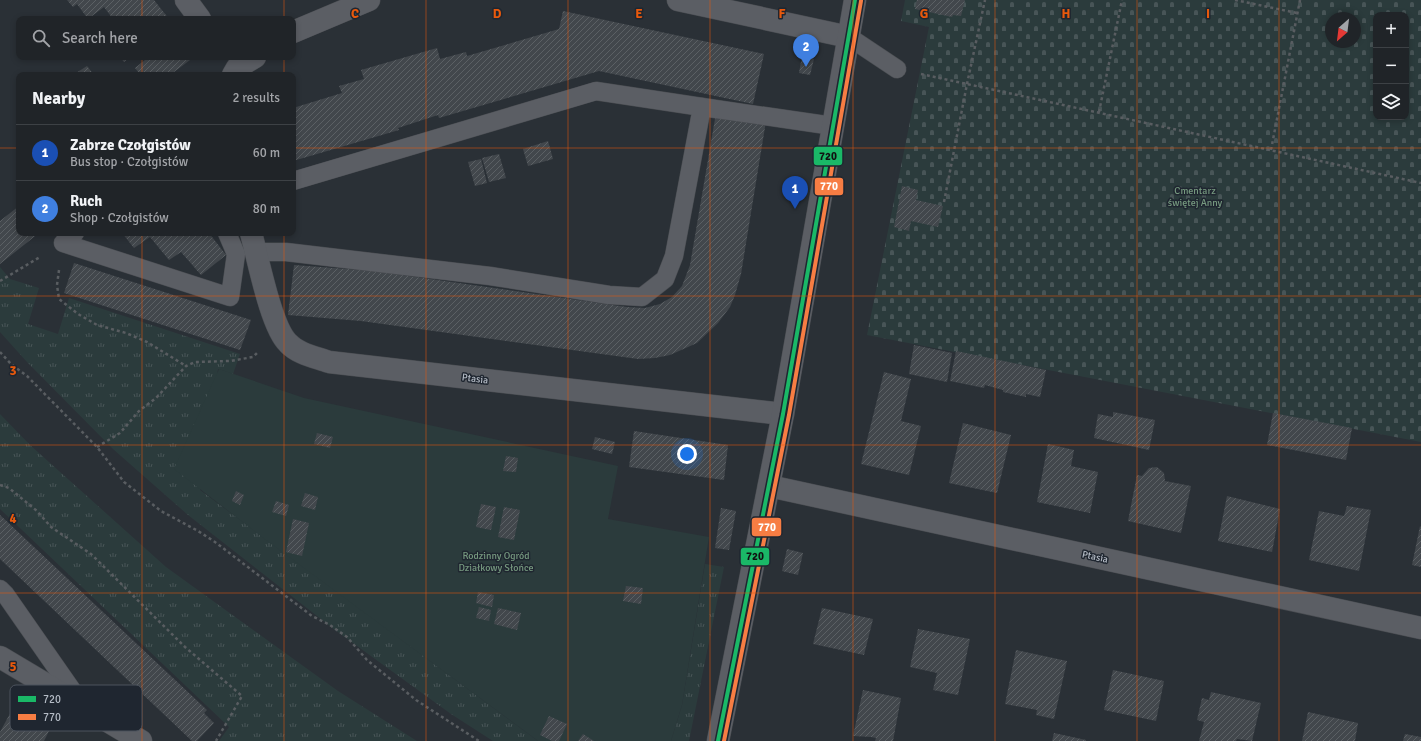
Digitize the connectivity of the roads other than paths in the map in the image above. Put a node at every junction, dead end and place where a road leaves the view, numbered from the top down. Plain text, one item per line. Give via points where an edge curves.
1 (186, 0) edge
2 (369, 0) edge
3 (678, 0) edge
4 (855, 0) edge
5 (198, 16) edge
6 (296, 31) edge
7 (849, 37) junction
8 (897, 69) road end
9 (702, 108) junction
10 (833, 126) junction
11 (296, 180) edge
12 (228, 236) edge
13 (69, 238) edge
14 (254, 243) edge
15 (782, 414) junction
16 (769, 486) junction
17 (0, 589) edge
18 (1421, 628) edge
19 (0, 657) edge
20 (48, 685) edge
21 (69, 685) edge
22 (125, 731) edge
23 (141, 741) edge
24 (718, 741) edge

1 - 5 street
2 - 6 street
3 - 7 street
4 - 7 street
7 - 8 lane
7 - 10 street
9 - 10 lane
9 - 11 lane via 596,91
9 - 14 lane via 674,256 665,279 642,297 286,252
10 - 15 street
12 - 13 lane via 236,254 230,296
14 - 15 street, Ptasia via 276,324 287,343 301,353 329,362
15 - 16 street
16 - 18 street, Ptasia
16 - 24 street
17 - 21 lane
19 - 20 street
22 - 23 street

